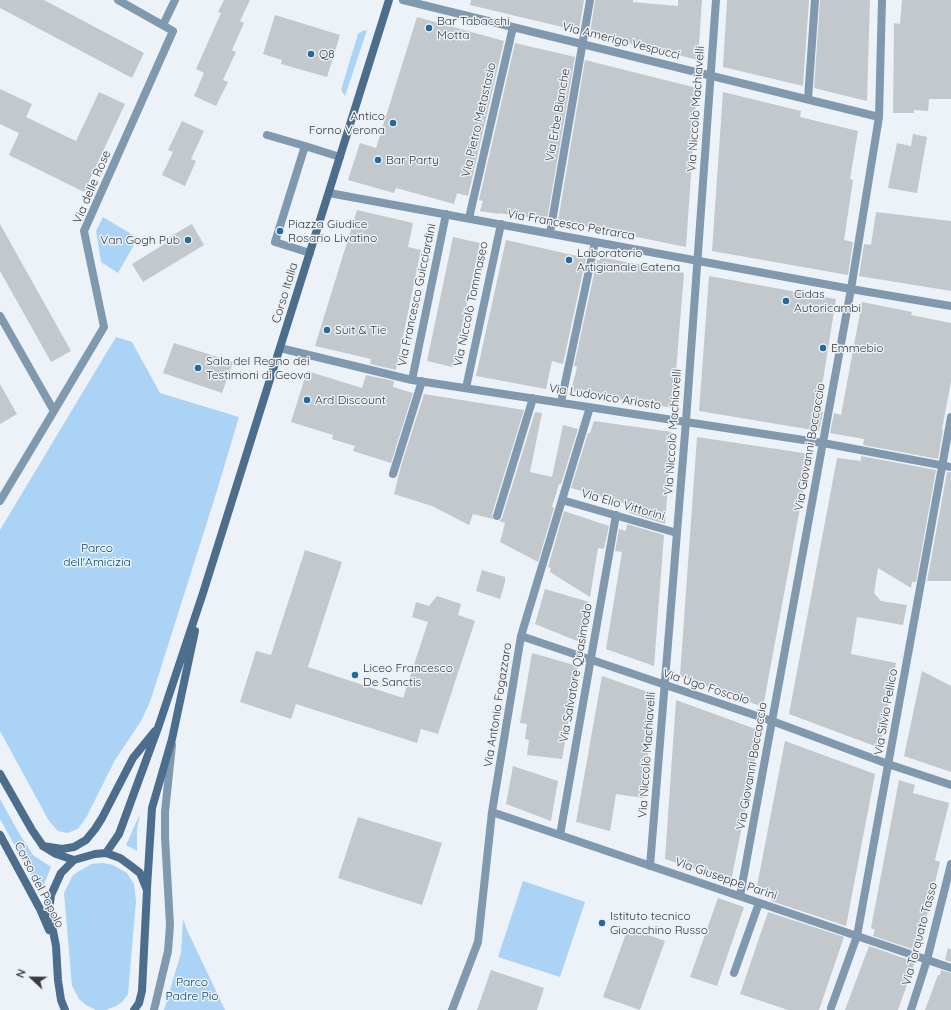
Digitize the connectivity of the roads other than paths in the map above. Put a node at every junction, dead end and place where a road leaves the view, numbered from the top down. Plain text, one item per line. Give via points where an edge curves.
1 (118, 0) edge
2 (175, 0) edge
3 (389, 0) edge
4 (403, 0) edge
5 (590, 0) edge
6 (716, 0) edge
7 (815, 0) edge
8 (882, 0) edge
9 (163, 25) junction
10 (513, 27) junction
11 (583, 44) junction
12 (710, 75) junction
13 (808, 99) junction
14 (879, 117) junction
15 (267, 135) dead end
16 (305, 146) junction
17 (340, 157) junction
18 (329, 193) junction
19 (446, 214) junction
20 (469, 218) junction
21 (500, 224) junction
22 (550, 233) junction
23 (595, 242) junction
24 (310, 253) junction
25 (697, 261) junction
26 (851, 289) junction
27 (951, 306) edge
28 (0, 316) edge
29 (280, 348) junction
30 (412, 380) junction
31 (422, 381) junction
32 (466, 388) junction
33 (533, 398) junction
34 (561, 402) junction
35 (590, 407) junction
36 (54, 411) junction
37 (951, 417) edge
38 (686, 421) junction
39 (822, 444) junction
40 (942, 466) junction
41 (951, 467) edge
42 (393, 474) dead end
43 (562, 500) junction
44 (0, 501) edge
45 (616, 515) junction
46 (497, 516) dead end
47 (677, 533) junction
48 (203, 593) junction
49 (521, 636) junction
50 (591, 660) junction
51 (664, 686) junction
52 (772, 721) junction
53 (159, 725) junction
54 (172, 739) junction
55 (888, 764) junction
56 (0, 774) edge
57 (951, 785) edge
58 (492, 812) junction
59 (0, 835) edge
60 (560, 835) junction
61 (43, 846) junction
62 (106, 853) junction
63 (74, 860) junction
64 (951, 864) edge
65 (650, 866) junction
66 (147, 890) junction
67 (740, 896) junction
68 (759, 902) junction
69 (857, 936) junction
70 (56, 946) junction
71 (927, 960) junction
72 (951, 968) edge
73 (734, 973) dead end
74 (831, 1008) dead end
75 (66, 1010) edge
76 (134, 1010) edge
77 (154, 1010) edge
78 (452, 1010) edge
79 (911, 1010) edge

1 - 9 street
2 - 9 street
3 - 17 main road, Corso Italia
4 - 10 street, Via Amerigo Vespucci
5 - 11 street, Via Erbe Bianche
6 - 12 street, Via Niccolò Machiavelli
7 - 13 street
8 - 14 street, Via Giovanni Boccaccio
9 - 36 street, Via delle Rose via 173,31 84,231 104,327
10 - 11 street, Via Amerigo Vespucci
10 - 20 street, Via Pietro Metastasio
11 - 12 street, Via Amerigo Vespucci
11 - 22 street, Via Erbe Bianche
12 - 13 street, Via Amerigo Vespucci
12 - 25 street, Via Niccolò Machiavelli
13 - 14 street, Via Amerigo Vespucci
14 - 26 street, Via Giovanni Boccaccio
15 - 16 street
16 - 17 street
16 - 24 street via 275,242
17 - 18 main road, Corso Italia
18 - 19 street, Via Francesco Petrarca
18 - 24 main road, Corso Italia
19 - 20 street, Via Francesco Petrarca
19 - 30 street, Via Francesco Guicciardini
20 - 21 street, Via Francesco Petrarca
21 - 22 street, Via Francesco Petrarca
21 - 32 street, Via Niccolò Tommaseo
22 - 23 street, Via Francesco Petrarca
23 - 25 street, Via Francesco Petrarca
23 - 34 street
24 - 29 main road, Corso Italia
25 - 26 street, Via Francesco Petrarca
25 - 38 street, Via Niccolò Machiavelli
26 - 27 street, Via Francesco Petrarca
26 - 39 street, Via Giovanni Boccaccio
28 - 36 street
29 - 30 street, Via Ludovico Ariosto
29 - 48 main road, Corso Italia
30 - 31 street, Via Ludovico Ariosto
31 - 32 street, Via Ludovico Ariosto
31 - 42 street
32 - 33 street, Via Ludovico Ariosto
33 - 34 street, Via Ludovico Ariosto
33 - 46 street
34 - 35 street, Via Ludovico Ariosto
35 - 38 street, Via Ludovico Ariosto
35 - 43 street, Via Antonio Fogazzaro
36 - 44 street
37 - 40 street, Via Silvio Pellico
38 - 39 street, Via Ludovico Ariosto
38 - 47 street, Via Niccolò Machiavelli
39 - 40 street, Via Ludovico Ariosto
39 - 52 street, Via Giovanni Boccaccio
40 - 41 street, Via Ludovico Ariosto
40 - 55 street, Via Silvio Pellico
43 - 45 street, Via Elio Vittorini
43 - 49 street, Via Antonio Fogazzaro
45 - 47 street, Via Elio Vittorini
45 - 50 street, Via Salvatore Quasimodo
47 - 51 street, Via Niccolò Machiavelli
48 - 53 main road
48 - 54 main road
49 - 50 street, Via Ugo Foscolo
49 - 58 street, Via Antonio Fogazzaro
50 - 51 street, Via Ugo Foscolo
50 - 60 street, Via Salvatore Quasimodo
51 - 52 street, Via Ugo Foscolo
51 - 65 street, Via Niccolò Machiavelli
52 - 55 street, Via Ugo Foscolo
52 - 67 street, Via Giovanni Boccaccio
53 - 61 main road via 133,758 102,818 86,840 74,847 62,849
53 - 62 main road via 119,834
54 - 66 main road via 152,808
54 - 77 street via 165,812 170,924 168,951
55 - 57 street, Via Ugo Foscolo
55 - 69 street, Via Silvio Pellico
56 - 61 main road, Corso del Popolo
58 - 60 street, Via Giuseppe Parini
58 - 78 street, Via Antonio Fogazzaro via 478,942
59 - 70 main road, Corso del Popolo via 40,909
60 - 65 street, Via Giuseppe Parini
61 - 63 main road, Corso del Popolo
62 - 63 main road
62 - 66 main road via 120,858 140,874
63 - 70 main road via 61,872 51,895 49,911
64 - 71 street, Via Torquato Tasso
65 - 67 street, Via Giuseppe Parini
66 - 76 main road via 142,991
67 - 68 street, Via Giuseppe Parini
68 - 69 street, Via Giuseppe Parini
68 - 73 street
69 - 71 street, Via Giuseppe Parini
69 - 74 street, Via Silvio Pellico
70 - 75 main road via 61,1000
71 - 72 street, Via Giuseppe Parini
71 - 79 street, Via Torquato Tasso

